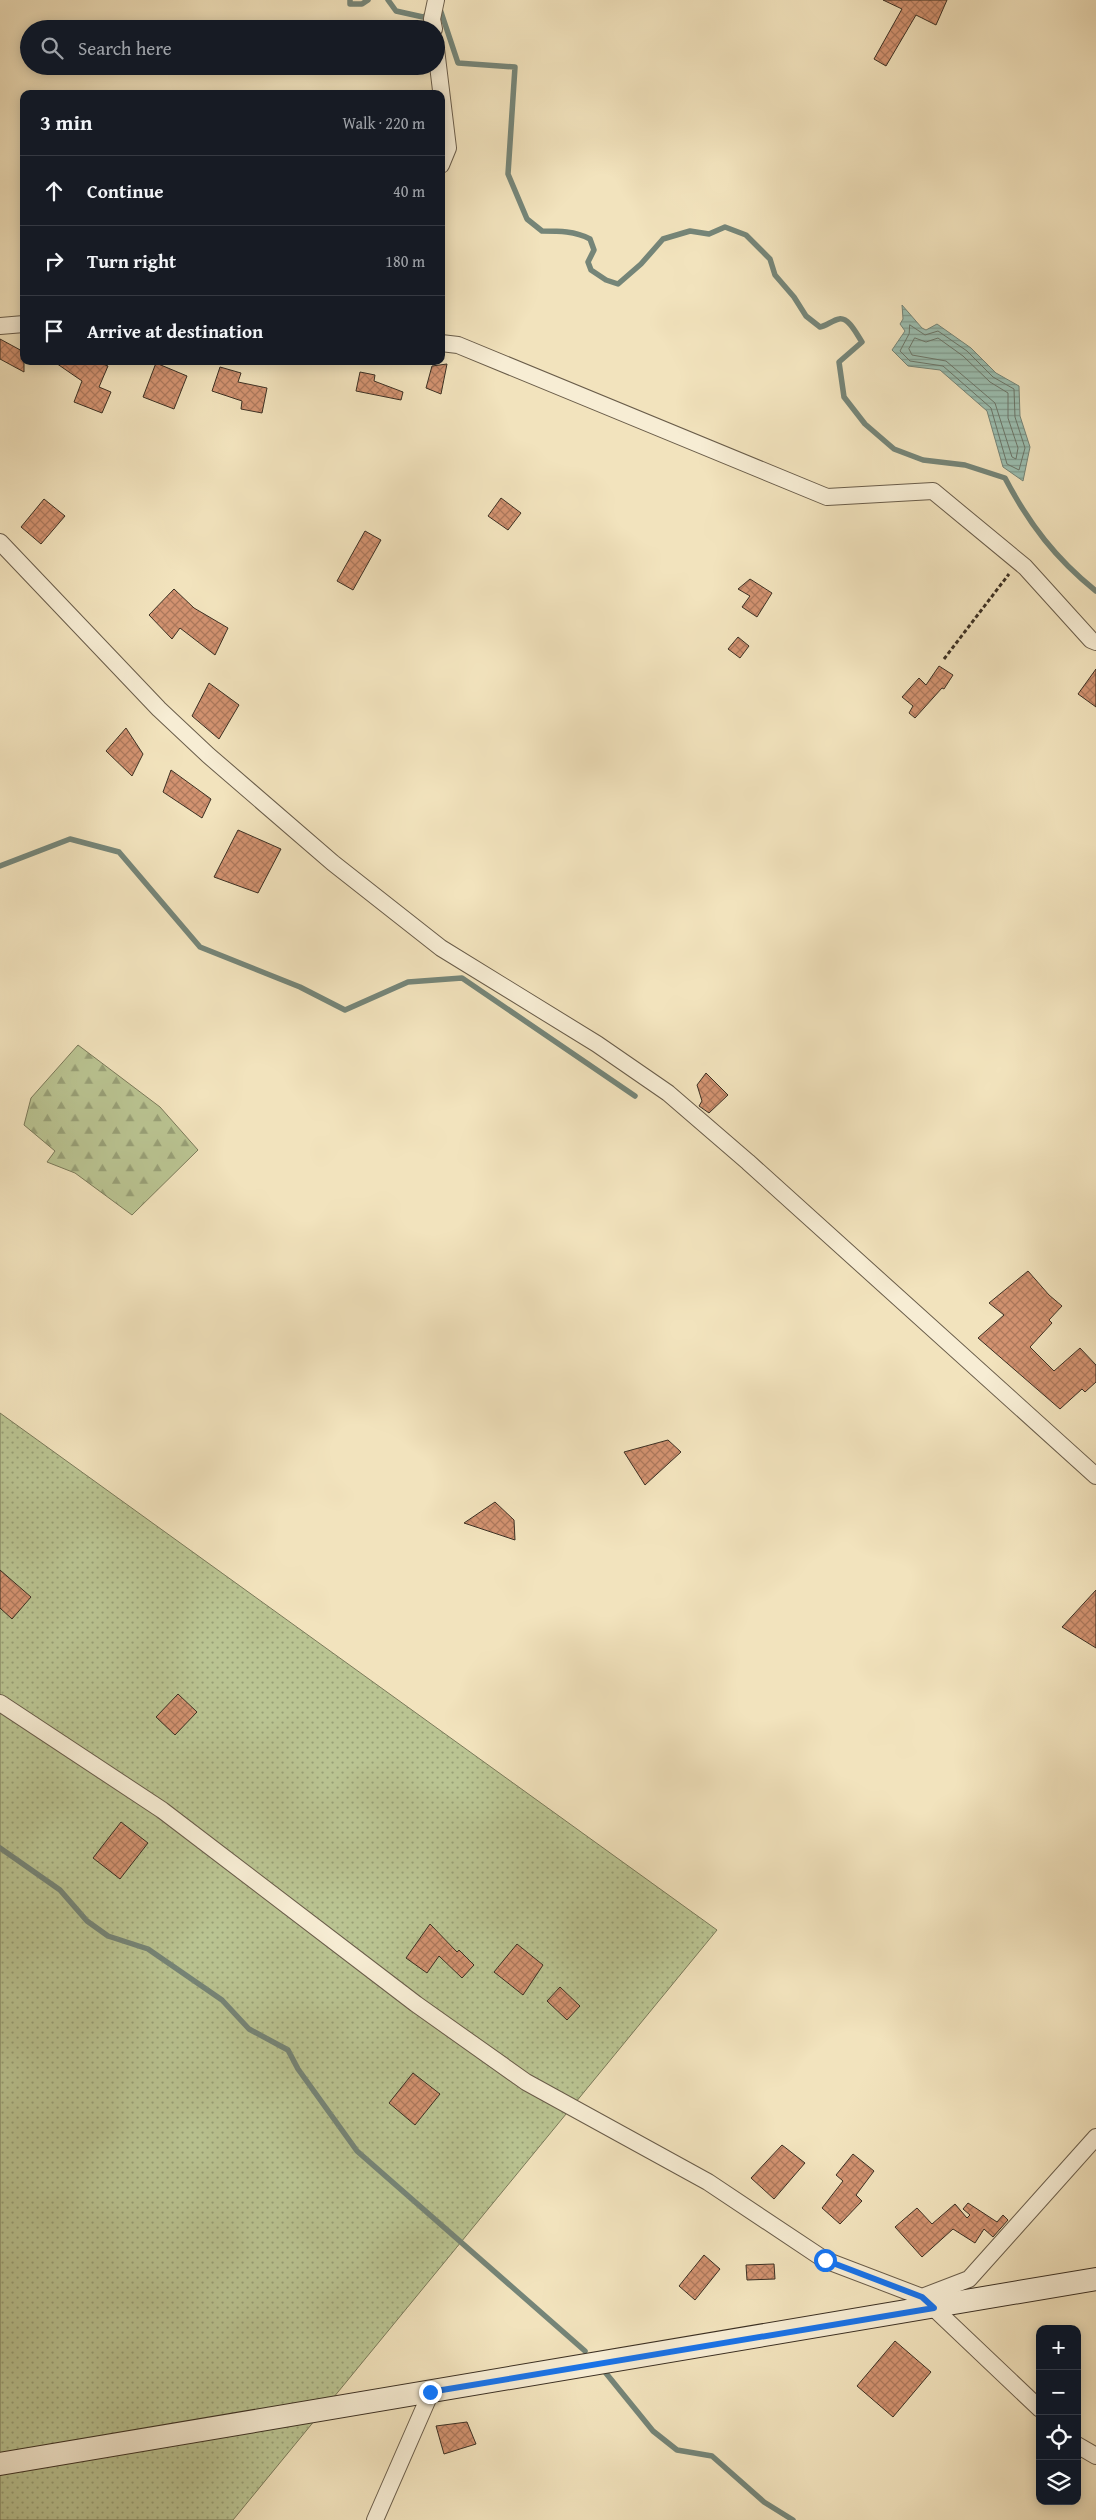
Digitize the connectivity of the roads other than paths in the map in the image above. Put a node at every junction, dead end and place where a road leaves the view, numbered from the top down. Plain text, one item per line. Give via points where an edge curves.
1 (436, 0) edge
2 (432, 20) edge
3 (439, 75) edge
4 (441, 90) edge
5 (445, 123) edge
6 (445, 155) edge
7 (20, 324) edge
8 (0, 326) edge
9 (445, 343) edge
10 (0, 542) edge
11 (1096, 642) edge
12 (1096, 1476) edge
13 (0, 1703) edge
14 (1096, 2137) edge
15 (1096, 2279) edge
16 (928, 2302) junction
17 (430, 2392) junction
18 (1036, 2405) edge
19 (1081, 2447) edge
20 (1096, 2456) edge
21 (0, 2464) edge
22 (375, 2520) edge

1 - 2 street
3 - 4 street
5 - 6 street via 448,148
7 - 8 street
9 - 11 street via 458,345 828,497 933,491 1018,562
10 - 12 street via 159,709 333,863 441,948 597,1044 668,1093
13 - 16 street via 162,1810 416,2004 526,2082 708,2182 825,2260
14 - 16 street via 969,2279
15 - 16 street
16 - 17 street
16 - 18 street
17 - 21 street
17 - 22 street
19 - 20 street

